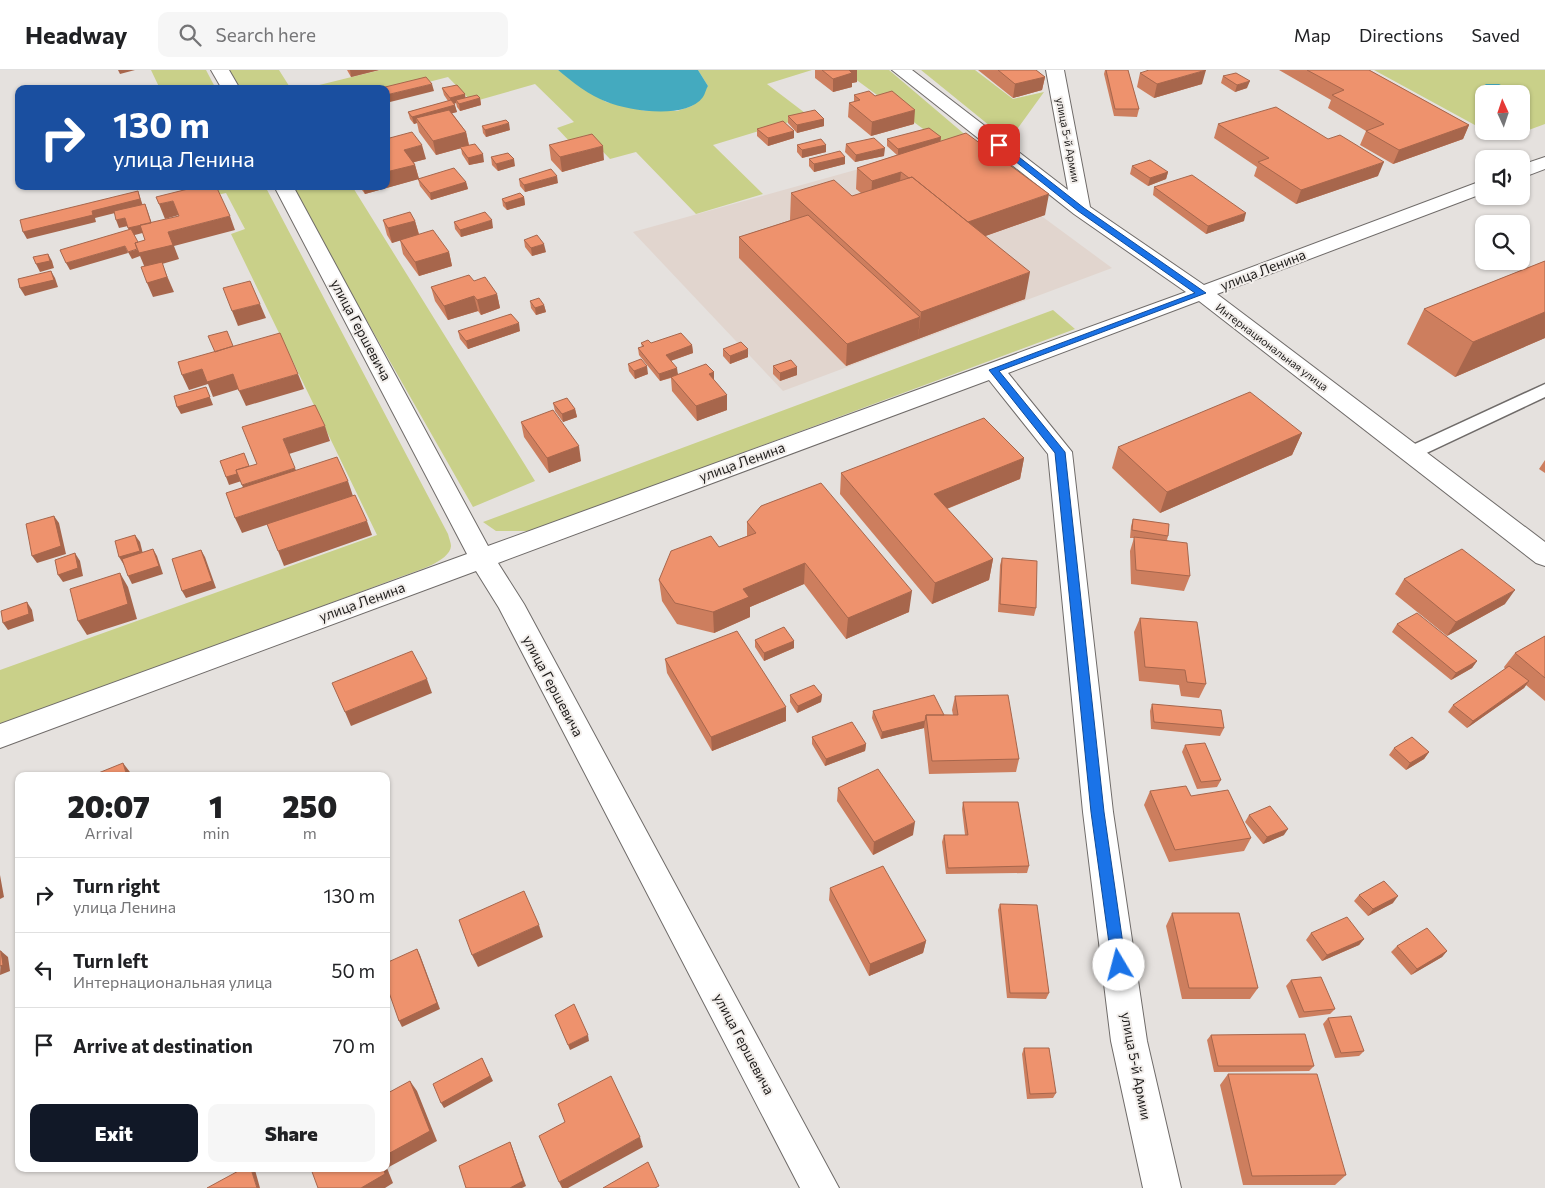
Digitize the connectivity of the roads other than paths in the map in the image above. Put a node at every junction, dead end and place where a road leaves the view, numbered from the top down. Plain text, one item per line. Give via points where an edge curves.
1 (220, 70) edge
2 (901, 70) edge
3 (1055, 70) edge
4 (229, 85) edge
5 (1545, 163) edge
6 (1530, 169) edge
7 (1475, 189) edge
8 (285, 190) edge
9 (1081, 210) junction
10 (1202, 293) junction
11 (993, 370) junction
12 (1545, 390) edge
13 (1411, 453) junction
14 (1545, 556) edge
15 (482, 558) junction
16 (0, 736) edge
17 (820, 1188) edge
18 (1162, 1188) edge

1 - 4 street
2 - 9 street, Интернациональная улица
3 - 9 street, улица 5-й Армии
5 - 6 street
7 - 10 street, улица Ленина
8 - 15 street, улица Гершевича
9 - 10 street, Интернациональная улица
10 - 11 street, улица Ленина
10 - 13 street, Интернациональная улица
11 - 15 street, улица Ленина
11 - 18 street, улица 5-й Армии via 1060,452 1098,812 1129,1041
12 - 13 lane
13 - 14 street, Интернациональная улица
15 - 16 street, улица Ленина
15 - 17 street, улица Гершевича

